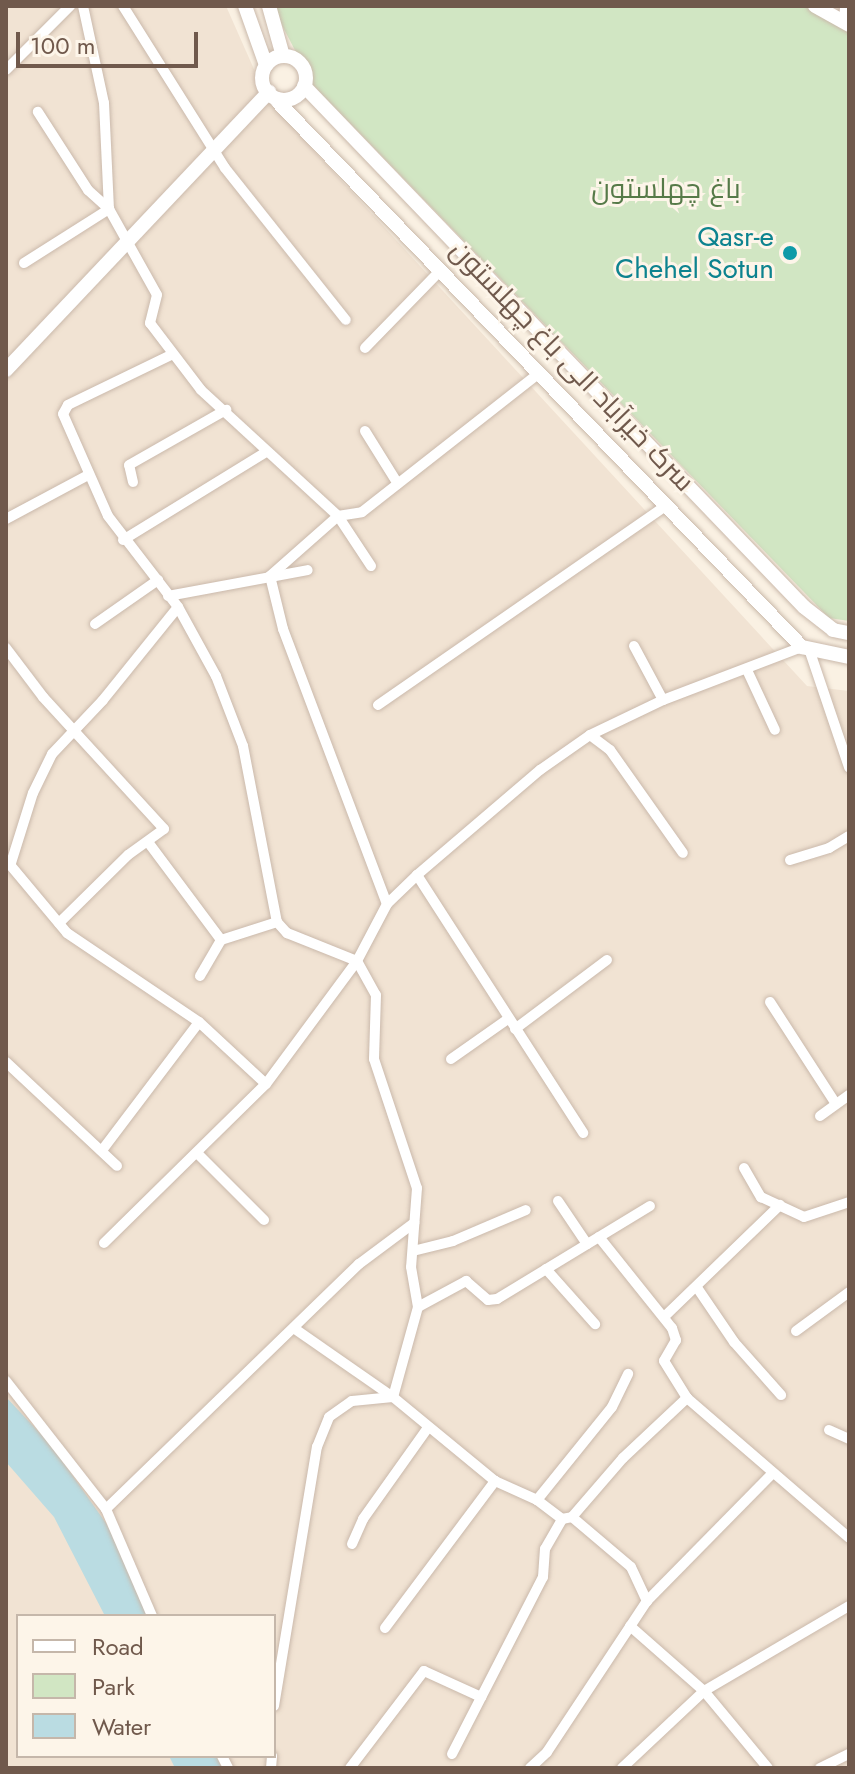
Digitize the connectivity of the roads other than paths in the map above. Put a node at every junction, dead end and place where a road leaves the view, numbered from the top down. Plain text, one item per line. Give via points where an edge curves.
1 (70, 6) edge
2 (83, 6) edge
3 (123, 6) edge
4 (245, 6) edge
5 (269, 6) edge
6 (845, 6) edge
7 (817, 7) edge
8 (847, 24) edge
9 (283, 56) junction
10 (266, 65) junction
11 (6, 70) edge
12 (304, 86) junction
13 (273, 97) junction
14 (38, 112) dead end
15 (215, 147) junction
16 (109, 209) junction
17 (127, 243) junction
18 (24, 263) dead end
19 (440, 271) junction
20 (346, 320) dead end
21 (365, 348) dead end
22 (173, 354) junction
23 (6, 370) edge
24 (538, 374) junction
25 (226, 410) junction
26 (365, 431) dead end
27 (266, 452) junction
28 (88, 475) junction
29 (133, 482) dead end
30 (398, 484) junction
31 (665, 506) junction
32 (338, 516) junction
33 (6, 519) edge
34 (123, 540) junction
35 (371, 566) dead end
36 (308, 570) dead end
37 (270, 576) junction
38 (158, 580) junction
39 (168, 596) junction
40 (178, 607) junction
41 (95, 624) dead end
42 (849, 633) edge
43 (634, 646) dead end
44 (6, 648) edge
45 (806, 648) junction
46 (849, 657) edge
47 (747, 670) junction
48 (663, 700) junction
49 (378, 705) dead end
50 (775, 730) dead end
51 (75, 733) junction
52 (590, 735) junction
53 (849, 767) edge
54 (849, 836) edge
55 (148, 842) junction
56 (683, 853) dead end
57 (790, 860) dead end
58 (8, 861) edge
59 (417, 875) junction
60 (387, 904) junction
61 (277, 922) junction
62 (59, 923) junction
63 (221, 940) junction
64 (607, 960) dead end
65 (357, 961) junction
66 (200, 976) dead end
67 (770, 1002) dead end
68 (199, 1022) junction
69 (511, 1024) junction
70 (451, 1059) dead end
71 (6, 1062) edge
72 (266, 1084) junction
73 (849, 1095) edge
74 (836, 1104) junction
75 (820, 1116) dead end
76 (583, 1133) dead end
77 (103, 1149) junction
78 (199, 1155) junction
79 (117, 1166) dead end
80 (744, 1168) dead end
81 (558, 1201) dead end
82 (849, 1202) edge
83 (780, 1205) junction
84 (650, 1206) dead end
85 (526, 1210) dead end
86 (264, 1220) dead end
87 (414, 1223) junction
88 (599, 1237) junction
89 (104, 1243) dead end
90 (587, 1244) junction
91 (413, 1251) junction
92 (546, 1269) junction
93 (698, 1289) junction
94 (849, 1292) edge
95 (418, 1307) junction
96 (665, 1316) junction
97 (595, 1324) dead end
98 (295, 1329) junction
99 (796, 1331) dead end
100 (628, 1374) dead end
101 (6, 1381) edge
102 (781, 1395) dead end
103 (393, 1397) junction
104 (687, 1398) junction
105 (427, 1429) junction
106 (829, 1430) dead end
107 (849, 1439) edge
108 (772, 1474) junction
109 (495, 1481) junction
110 (537, 1500) junction
111 (106, 1509) junction
112 (567, 1518) junction
113 (849, 1538) edge
114 (352, 1544) dead end
115 (647, 1601) junction
116 (849, 1606) edge
117 (151, 1614) edge
118 (630, 1626) junction
119 (385, 1628) dead end
120 (704, 1691) junction
121 (276, 1694) edge
122 (481, 1697) junction
123 (452, 1754) dead end
124 (849, 1754) edge
125 (350, 1768) edge
126 (530, 1768) edge
127 (622, 1768) edge
128 (768, 1768) edge
129 (820, 1768) edge

1 - 11 street
2 - 16 street via 104,103
3 - 15 street
4 - 10 main road
5 - 9 main road
6 - 8 street
7 - 8 main road
9 - 10 main road
9 - 12 main road via 302,65
10 - 13 main road via 262,78
12 - 13 main road
12 - 42 main road, سرک خیرآباد الی باغ چهلستون via 804,607 833,630
13 - 15 main road
13 - 19 main road
14 - 16 street via 88,190
15 - 17 main road
15 - 20 street via 225,168
16 - 17 street
16 - 18 street
17 - 22 street via 157,295 150,323
17 - 23 main road
19 - 21 street
19 - 24 main road
22 - 25 street
22 - 28 street via 64,409
24 - 30 street
24 - 31 main road
25 - 27 street
25 - 29 street via 129,465
26 - 30 street
27 - 32 street
27 - 34 street
28 - 33 street
28 - 34 street
30 - 32 street via 362,512
31 - 45 main road
31 - 49 street
32 - 35 street
32 - 37 street
34 - 38 street
36 - 37 street
37 - 39 street
37 - 60 street via 283,629
38 - 39 street
38 - 41 street
39 - 40 street
40 - 51 street
40 - 61 street via 216,676 243,746
43 - 48 street
44 - 51 street
45 - 46 main road
45 - 47 street
45 - 53 street
47 - 48 street
47 - 50 street
48 - 52 street
51 - 55 street via 164,829
51 - 58 street via 59,745 43,771
52 - 56 street via 610,750
52 - 59 street via 540,770
54 - 57 street
55 - 62 street via 108,872
55 - 63 street
58 - 62 street
59 - 60 street
59 - 69 street
60 - 65 street
61 - 63 street
61 - 65 street via 287,933
62 - 68 street
63 - 66 street
64 - 69 street
65 - 72 street
65 - 87 street via 376,995 374,1059 382,1094 413,1169
67 - 74 street
68 - 72 street
68 - 77 street
69 - 70 street
69 - 76 street
71 - 77 street
72 - 78 street
73 - 74 street
74 - 75 street
77 - 79 street
78 - 86 street
78 - 89 street
80 - 83 street via 756,1192
81 - 90 street
82 - 83 street via 804,1217
83 - 93 street
84 - 88 street
85 - 91 street via 453,1241
87 - 91 street
87 - 98 street via 359,1264
88 - 90 street
88 - 96 street
90 - 92 street
91 - 95 street
92 - 95 street via 497,1299 488,1300 466,1281
92 - 97 street
93 - 96 street
93 - 102 street via 734,1342
94 - 99 street
95 - 103 street
96 - 104 street via 676,1340 664,1361
98 - 103 street
98 - 111 street
100 - 110 street via 612,1407
101 - 111 street
103 - 105 street
103 - 121 street via 352,1401 329,1417 317,1447
104 - 108 street
104 - 112 street
105 - 109 street
105 - 114 street via 363,1519
106 - 107 street
108 - 113 street
108 - 115 street
109 - 110 street
109 - 119 street
110 - 112 street
111 - 117 street
112 - 115 street via 631,1567
112 - 122 street via 545,1549 543,1577
115 - 118 street
116 - 120 street
118 - 120 street
118 - 126 street via 547,1752
120 - 127 street
120 - 128 street
122 - 123 street
122 - 125 street via 424,1671
124 - 129 street

